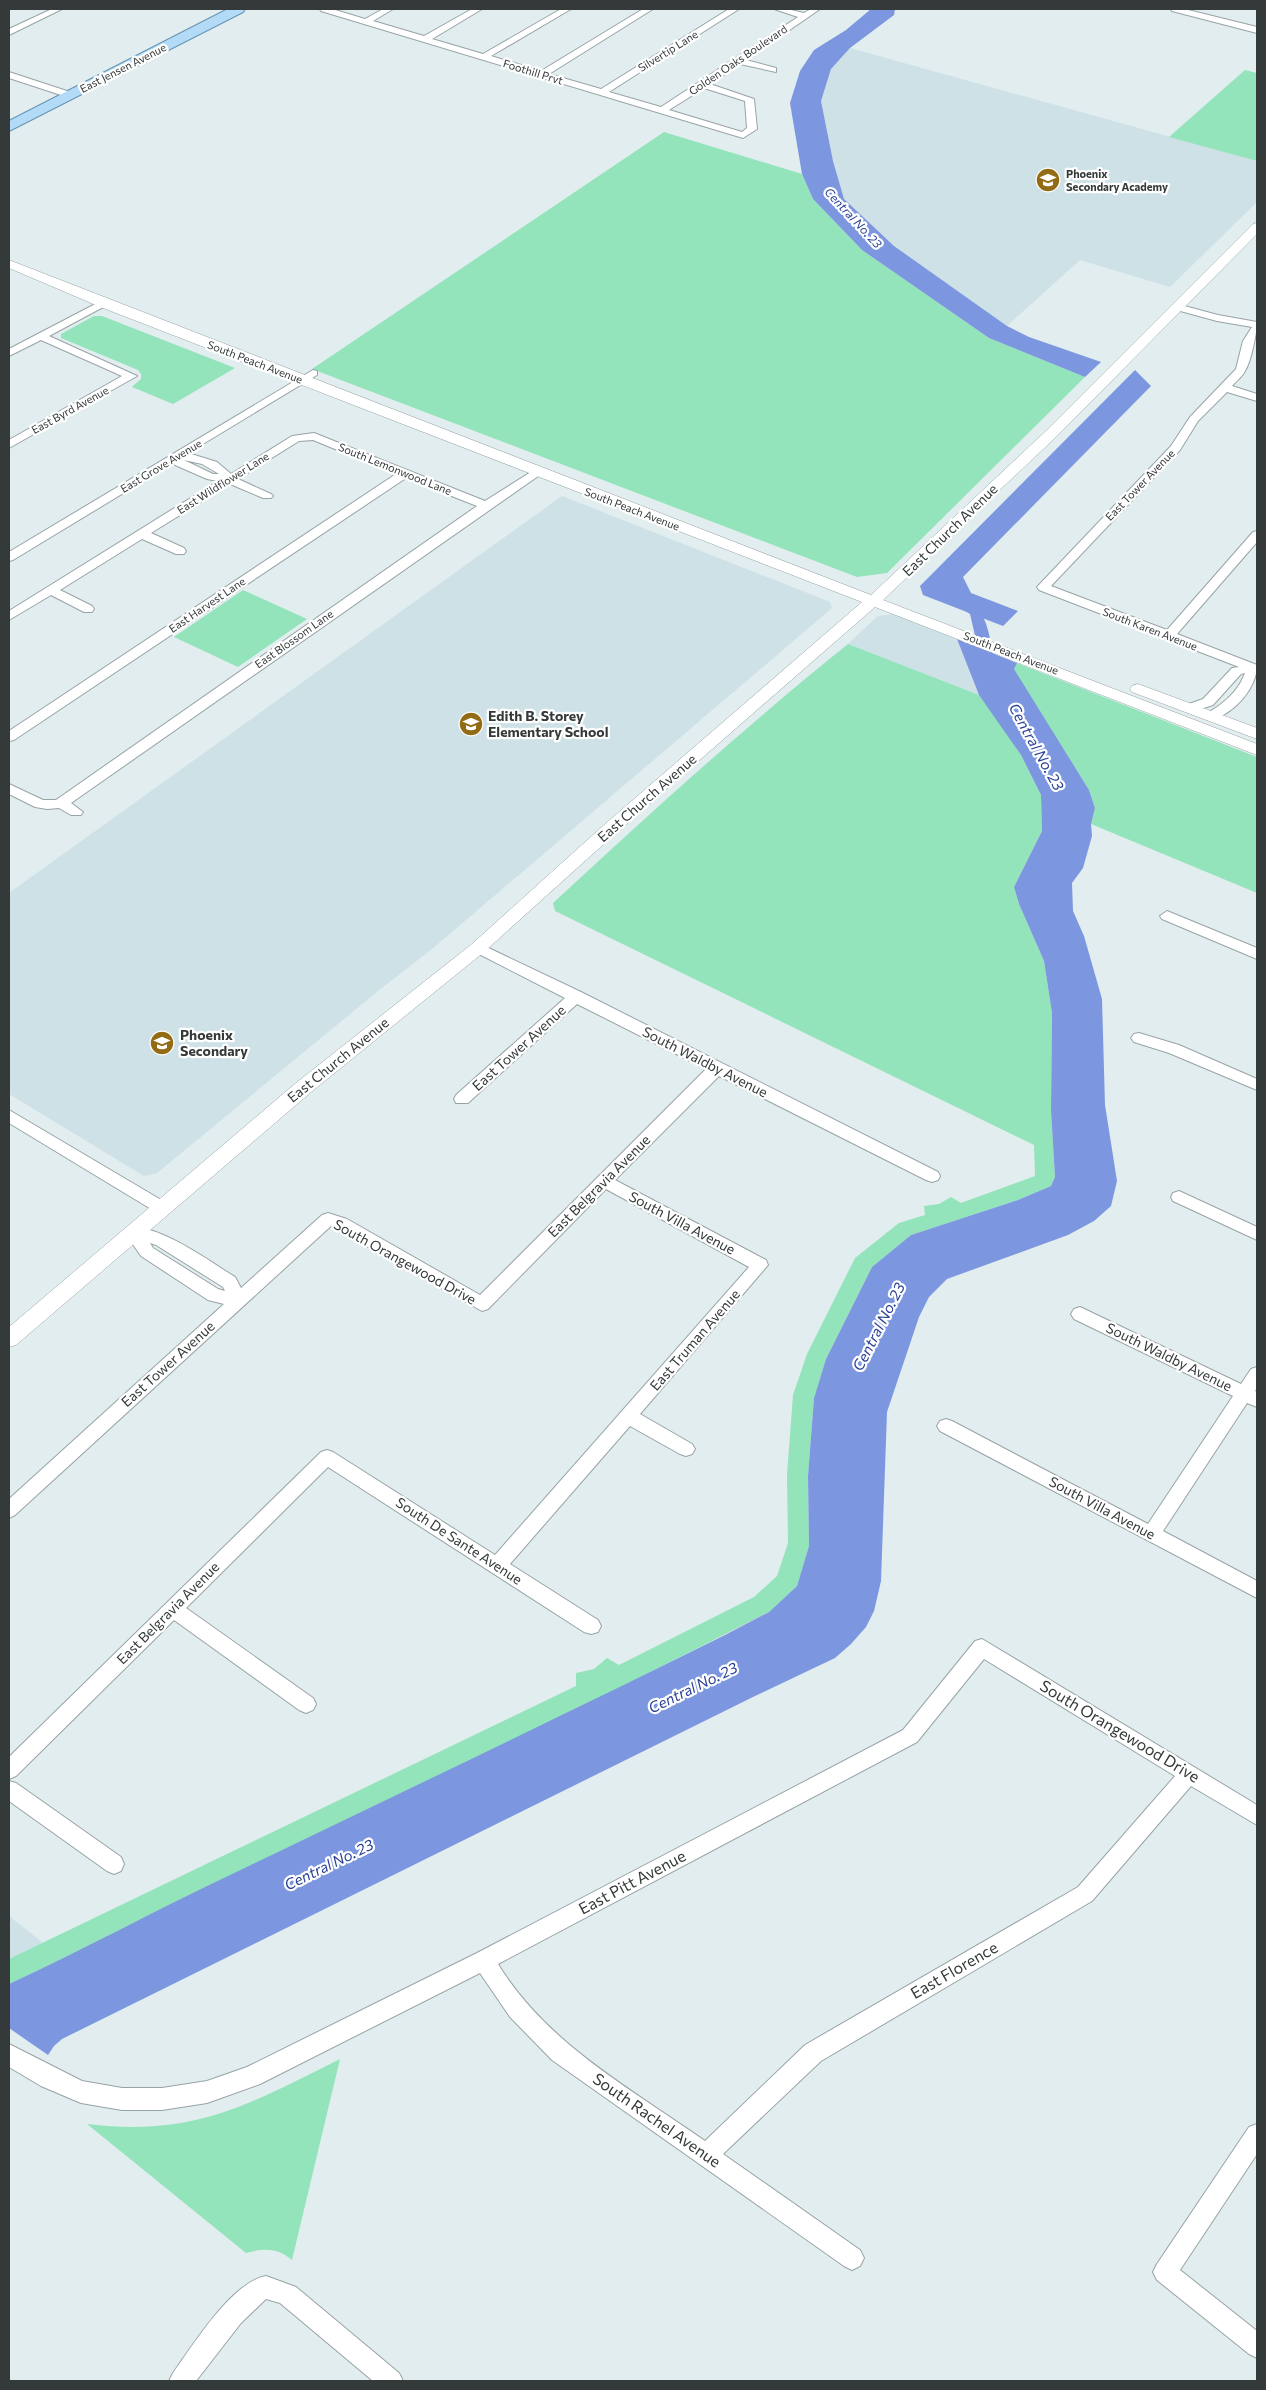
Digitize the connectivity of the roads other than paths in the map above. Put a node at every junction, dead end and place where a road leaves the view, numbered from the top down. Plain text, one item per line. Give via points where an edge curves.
1 (58, 9) edge
2 (216, 9) edge
3 (238, 9) edge
4 (324, 9) edge
5 (389, 9) edge
6 (478, 9) edge
7 (567, 9) edge
8 (649, 9) edge
9 (735, 9) edge
10 (778, 9) edge
11 (816, 9) edge
12 (1175, 9) edge
13 (805, 16) junction
14 (367, 21) junction
15 (1257, 30) edge
16 (9, 32) edge
17 (425, 39) junction
18 (484, 57) junction
19 (739, 61) junction
20 (773, 70) dead end
21 (9, 75) edge
22 (541, 75) junction
23 (703, 86) junction
24 (64, 93) junction
25 (601, 93) junction
26 (660, 111) junction
27 (9, 116) edge
28 (9, 127) edge
29 (1257, 227) edge
30 (9, 256) edge
31 (9, 264) edge
32 (103, 303) junction
33 (1180, 304) junction
34 (1257, 326) edge
35 (40, 336) junction
36 (9, 353) edge
37 (307, 376) junction
38 (1224, 387) junction
39 (1257, 398) edge
40 (304, 436) joint
41 (9, 445) edge
42 (177, 456) junction
43 (206, 462) junction
44 (193, 469) junction
45 (538, 472) junction
46 (405, 473) junction
47 (229, 479) junction
48 (594, 494) junction
49 (267, 496) dead end
50 (486, 506) junction
51 (720, 530) junction
52 (142, 534) junction
53 (1257, 535) edge
54 (180, 551) dead end
55 (9, 557) edge
56 (1043, 587) joint
57 (50, 590) junction
58 (879, 597) junction
59 (88, 608) dead end
60 (9, 616) edge
61 (1168, 636) junction
62 (996, 642) junction
63 (1255, 668) edge
64 (1075, 678) junction
65 (1191, 708) junction
66 (1211, 716) junction
67 (1257, 734) edge
68 (9, 737) edge
69 (1257, 750) edge
70 (9, 788) edge
71 (56, 805) junction
72 (76, 812) dead end
73 (1167, 916) dead end
74 (478, 948) junction
75 (1257, 954) edge
76 (576, 996) junction
77 (1138, 1038) dead end
78 (717, 1068) junction
79 (1257, 1085) edge
80 (462, 1100) dead end
81 (9, 1116) edge
82 (932, 1176) dead end
83 (604, 1181) junction
84 (1179, 1197) dead end
85 (162, 1208) junction
86 (328, 1219) joint
87 (133, 1233) junction
88 (1257, 1234) edge
89 (760, 1265) joint
90 (239, 1300) junction
91 (482, 1304) joint
92 (1080, 1314) dead end
93 (9, 1340) edge
94 (1257, 1374) edge
95 (1251, 1396) edge
96 (629, 1416) junction
97 (946, 1426) dead end
98 (686, 1449) dead end
99 (327, 1457) joint
100 (9, 1510) edge
101 (1151, 1534) junction
102 (497, 1566) junction
103 (1257, 1590) edge
104 (173, 1609) junction
105 (591, 1626) dead end
106 (982, 1647) joint
107 (306, 1704) dead end
108 (9, 1770) edge
109 (1189, 1774) junction
110 (9, 1790) edge
111 (1257, 1816) edge
112 (114, 1864) dead end
113 (484, 1960) junction
114 (9, 2055) edge
115 (1257, 2135) edge
116 (707, 2154) junction
117 (852, 2258) dead end
118 (263, 2288) joint
119 (1257, 2346) edge
120 (181, 2381) edge
121 (391, 2381) edge

1 - 16 street
2 - 24 main road, East Jensen Avenue
3 - 24 main road, East Jensen Avenue
4 - 14 street, Foothill Prvt
5 - 14 street
6 - 17 street
7 - 18 street
8 - 22 street
9 - 25 street, Silvertip Lane
10 - 13 street
11 - 13 street, Golden Oaks Boulevard
12 - 15 street
13 - 19 street, Golden Oaks Boulevard
14 - 17 street, Foothill Prvt
17 - 18 street, Foothill Prvt
18 - 22 street, Foothill Prvt
19 - 20 street
19 - 23 street, Golden Oaks Boulevard
21 - 24 street
22 - 25 street, Foothill Prvt
23 - 26 street, Golden Oaks Boulevard
23 - 26 street, Foothill Prvt via 749,99 752,128 743,135
24 - 27 main road, East Jensen Avenue
24 - 28 main road, East Jensen Avenue
25 - 26 street, Foothill Prvt
29 - 33 street, East Church Avenue
30 - 37 street, South Peach Avenue
31 - 32 street, South Peach Avenue
32 - 35 street
32 - 37 street, South Peach Avenue
33 - 34 street via 1217,318
33 - 58 street, East Church Avenue via 1052,433
34 - 38 street, East Tower Avenue via 1248,341 1241,370
35 - 36 street
35 - 41 street, East Byrd Avenue via 131,376
37 - 42 street, East Grove Avenue
37 - 45 street, South Peach Avenue
37 - 51 street, South Peach Avenue
38 - 39 street
38 - 56 street, East Tower Avenue via 1194,420 1176,448
40 - 46 street, South Lemonwood Lane via 314,436
40 - 47 street, East Wildflower Lane
42 - 43 street via 191,456
42 - 44 street via 179,463
42 - 55 street, East Grove Avenue
43 - 44 street via 203,467
43 - 47 street via 222,469
44 - 47 street via 211,477
45 - 48 street, South Peach Avenue
45 - 50 street, East Blossom Lane
46 - 50 street, South Lemonwood Lane
46 - 68 street, East Harvest Lane
47 - 49 street
47 - 52 street, East Wildflower Lane
48 - 51 street via 612,493 688,522
48 - 58 street, South Peach Avenue
50 - 71 street, East Blossom Lane
51 - 58 street, South Peach Avenue
52 - 54 street
52 - 57 street, East Wildflower Lane
53 - 61 street
56 - 61 street, South Karen Avenue
57 - 59 street
57 - 60 street, East Wildflower Lane
58 - 62 street, South Peach Avenue
58 - 74 street, East Church Avenue via 610,829
61 - 63 street, South Karen Avenue
62 - 64 street, South Peach Avenue
62 - 65 street, South Peach Avenue
63 - 65 street via 1236,672 1208,702
63 - 66 street via 1252,678 1224,708
64 - 66 street via 1103,684 1190,717
64 - 69 street, South Peach Avenue
65 - 66 street, South Peach Avenue
66 - 67 street, South Peach Avenue
70 - 71 street via 40,804
71 - 72 street
73 - 75 street
74 - 76 street, South Waldby Avenue
74 - 85 street, East Church Avenue via 303,1088
76 - 78 street, South Waldby Avenue
76 - 80 street, East Tower Avenue
77 - 79 street via 1174,1049
78 - 82 street, South Waldby Avenue
78 - 83 street, East Belgravia Avenue
81 - 85 street
83 - 89 street, South Villa Avenue
83 - 91 street, East Belgravia Avenue
84 - 88 street
85 - 87 street, East Church Avenue
86 - 90 street, East Tower Avenue
86 - 91 street, South Orangewood Drive via 341,1223
87 - 90 street via 147,1252 206,1290
87 - 93 street, East Church Avenue
89 - 96 street, East Truman Avenue
90 - 100 street, East Tower Avenue
92 - 95 street, South Waldby Avenue
94 - 95 street
95 - 101 street
96 - 98 street
96 - 102 street, East Truman Avenue
97 - 101 street, South Villa Avenue
99 - 102 street, South De Sante Avenue
99 - 104 street, East Belgravia Avenue
101 - 103 street, South Villa Avenue
102 - 105 street, South De Sante Avenue
104 - 107 street
104 - 108 street, East Belgravia Avenue
106 - 109 street, South Orangewood Drive
106 - 113 street, East Pitt Avenue via 910,1736
109 - 111 street, South Orangewood Drive
109 - 116 street, East Florence via 1085,1894 813,2053
110 - 112 street
113 - 114 street, East Pitt Avenue via 252,2076 207,2092 162,2099 122,2099 81,2092
113 - 116 street, South Rachel Avenue via 508,1999 534,2030 560,2052
115 - 119 street via 1165,2272
116 - 117 street, South Rachel Avenue
118 - 120 street via 250,2295
118 - 121 street via 276,2288 288,2295

